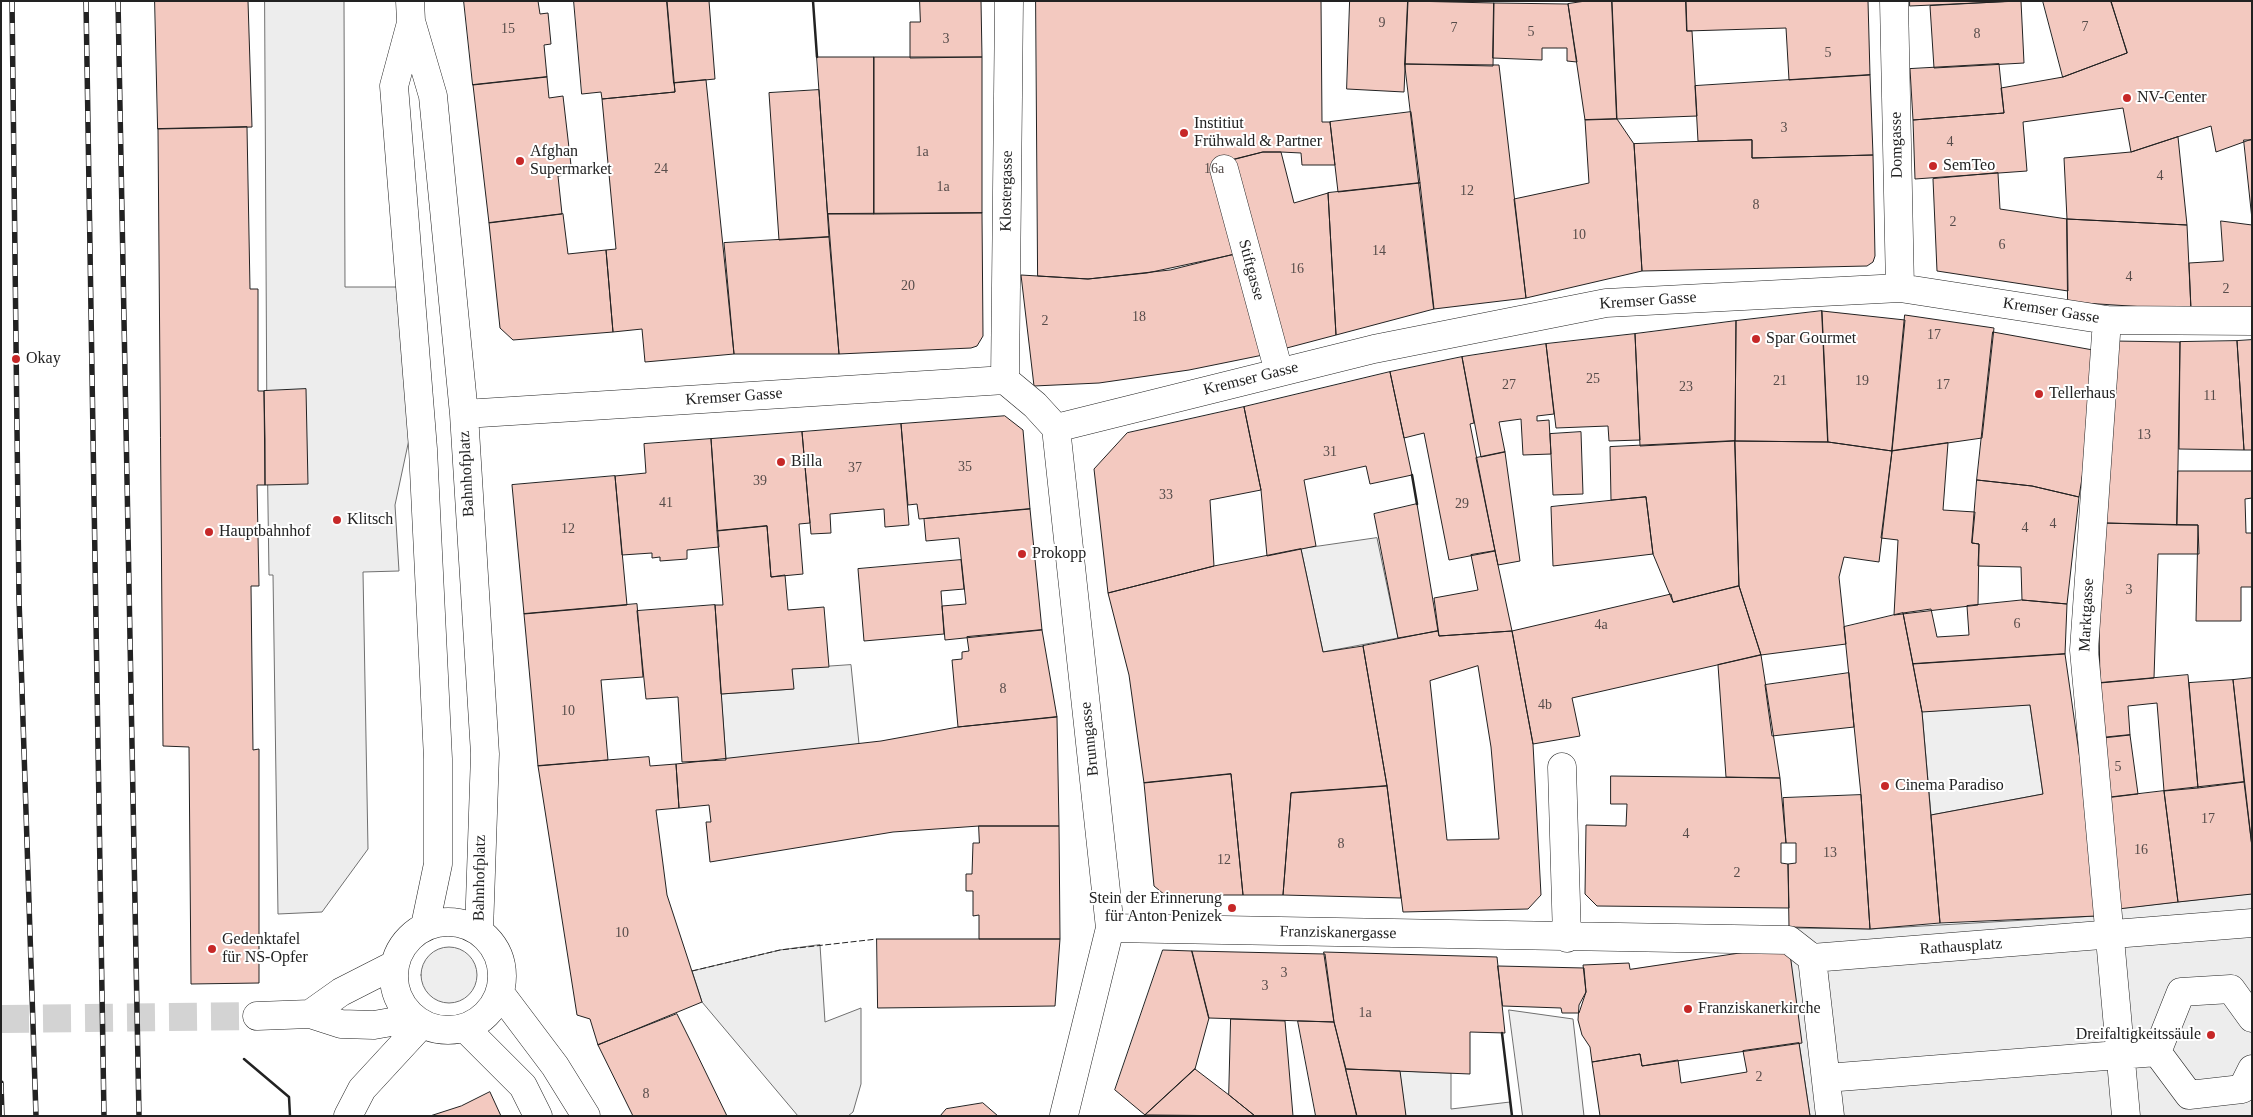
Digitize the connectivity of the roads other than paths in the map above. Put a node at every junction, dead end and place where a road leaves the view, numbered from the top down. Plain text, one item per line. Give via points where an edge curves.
1 (1009, 1) edge
2 (1894, 1) edge
3 (410, 11) edge
4 (1224, 169) dead end
5 (1900, 288) junction
6 (2107, 320) junction
7 (2252, 321) edge
8 (1279, 372) junction
9 (1005, 380) junction
10 (464, 414) junction
11 (1056, 428) junction
12 (1562, 767) dead end
13 (2109, 923) junction
14 (2252, 923) edge
15 (425, 926) junction
16 (1110, 928) junction
17 (479, 931) junction
18 (1567, 938) junction
19 (1812, 958) junction
20 (394, 965) junction
21 (500, 992) junction
22 (310, 1014) junction
23 (256, 1016) tunnel mouth
24 (2252, 1018) edge
25 (418, 1021) junction
26 (465, 1028) junction
27 (2158, 1052) junction
28 (2121, 1055) junction
29 (2252, 1069) edge
30 (1826, 1078) junction
31 (348, 1116) edge
32 (538, 1116) edge
33 (586, 1116) edge
34 (1060, 1116) edge
35 (1065, 1116) edge
36 (1830, 1116) edge
37 (2126, 1116) edge

1 - 9 street, Klostergasse
2 - 5 street, Domgasse
3 - 10 street, Bahnhofplatz via 433,96
3 - 15 street, Bahnhofplatz via 394,86 422,441 438,758 438,864
4 - 8 street, Stiftgasse
5 - 6 street, Kremser Gasse
5 - 8 street, Kremser Gasse via 1606,302 1374,348
6 - 7 street, Kremser Gasse
6 - 13 street, Marktgasse via 2084,650
8 - 11 street, Kremser Gasse
9 - 10 street, Kremser Gasse
9 - 11 street
10 - 17 street, Bahnhofplatz via 485,754
11 - 16 street, Brunngasse
12 - 18 street
13 - 14 street, Rathausplatz
13 - 19 street, Rathausplatz
13 - 28 street
15 - 17 street via 443,921 462,923
15 - 20 street via 407,939
16 - 18 street, Franziskanergasse
16 - 35 street, Brunngasse
17 - 21 street via 492,943 500,958
18 - 19 street, Franziskanergasse via 1789,940
19 - 30 street
20 - 22 street via 341,992
20 - 25 street via 395,991
21 - 26 street via 493,1008 481,1020
21 - 33 street via 555,1066
22 - 23 street
22 - 25 street via 341,1024
24 - 27 street via 2231,989 2181,992
25 - 26 street via 443,1030
25 - 31 street via 362,1089
26 - 32 street via 523,1086
27 - 28 street
27 - 29 street via 2189,1095 2242,1089
28 - 30 street
28 - 37 street
30 - 36 street
34 - 35 street, Brunngasse

